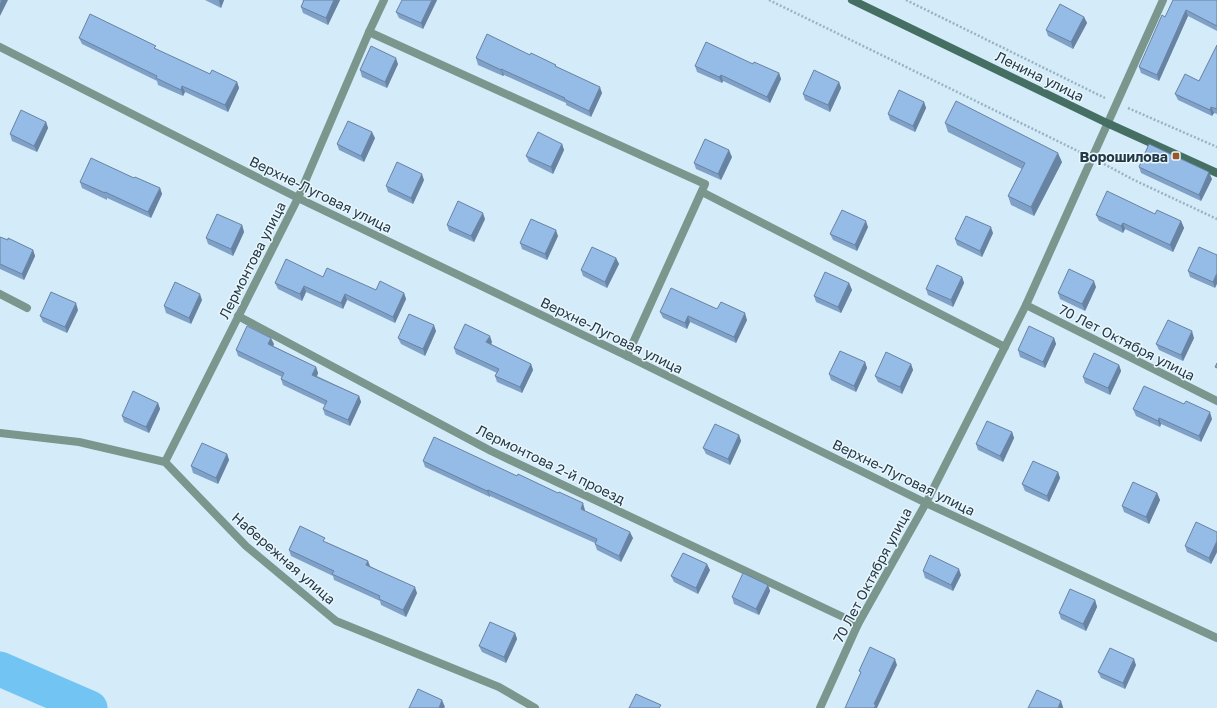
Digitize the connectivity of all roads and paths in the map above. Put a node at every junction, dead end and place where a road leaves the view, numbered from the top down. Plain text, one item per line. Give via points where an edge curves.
1 (384, 0) edge
2 (769, 0) edge
3 (852, 0) edge
4 (906, 0) edge
5 (1163, 0) edge
6 (369, 32) junction
7 (0, 47) edge
8 (1116, 103) junction
9 (1107, 123) junction
10 (1217, 148) edge
11 (1092, 158) junction
12 (1217, 173) edge
13 (702, 192) junction
14 (298, 198) junction
15 (1217, 219) edge
16 (0, 294) edge
17 (1026, 305) junction
18 (27, 308) dead end
19 (238, 316) junction
20 (1005, 347) junction
21 (628, 356) junction
22 (1217, 401) edge
23 (0, 433) edge
24 (165, 462) junction
25 (926, 503) junction
26 (858, 624) junction
27 (1217, 638) edge
28 (535, 708) edge
29 (820, 708) edge

1 - 6 street, Лермонтова улица
2 - 11 path
3 - 9 main road, Ленина улица
4 - 8 path
5 - 8 street, 70 Лет Октября улица
6 - 13 street via 705,184
6 - 14 street, Лермонтова улица
7 - 14 street, Верхне-Луговая улица
8 - 9 street, 70 Лет Октября улица
8 - 10 path
9 - 11 street, 70 Лет Октября улица
9 - 12 main road, Ленина улица
11 - 15 path
11 - 17 street, 70 Лет Октября улица
13 - 20 street
13 - 21 street
14 - 19 street, Лермонтова улица
14 - 21 street, Верхне-Луговая улица
16 - 18 street
17 - 20 street, 70 Лет Октября улица
17 - 22 street, 70 Лет Октября улица
19 - 24 street, Лермонтова улица
19 - 26 street, Лермонтова 2-й проезд via 490,451
20 - 25 street, 70 Лет Октября улица
21 - 25 street, Верхне-Луговая улица
23 - 24 street via 79,442
24 - 28 street, Набережная улица via 246,546 336,621 498,687
25 - 26 street, 70 Лет Октября улица
25 - 27 street, Верхне-Луговая улица
26 - 29 street, 70 Лет Октября улица

